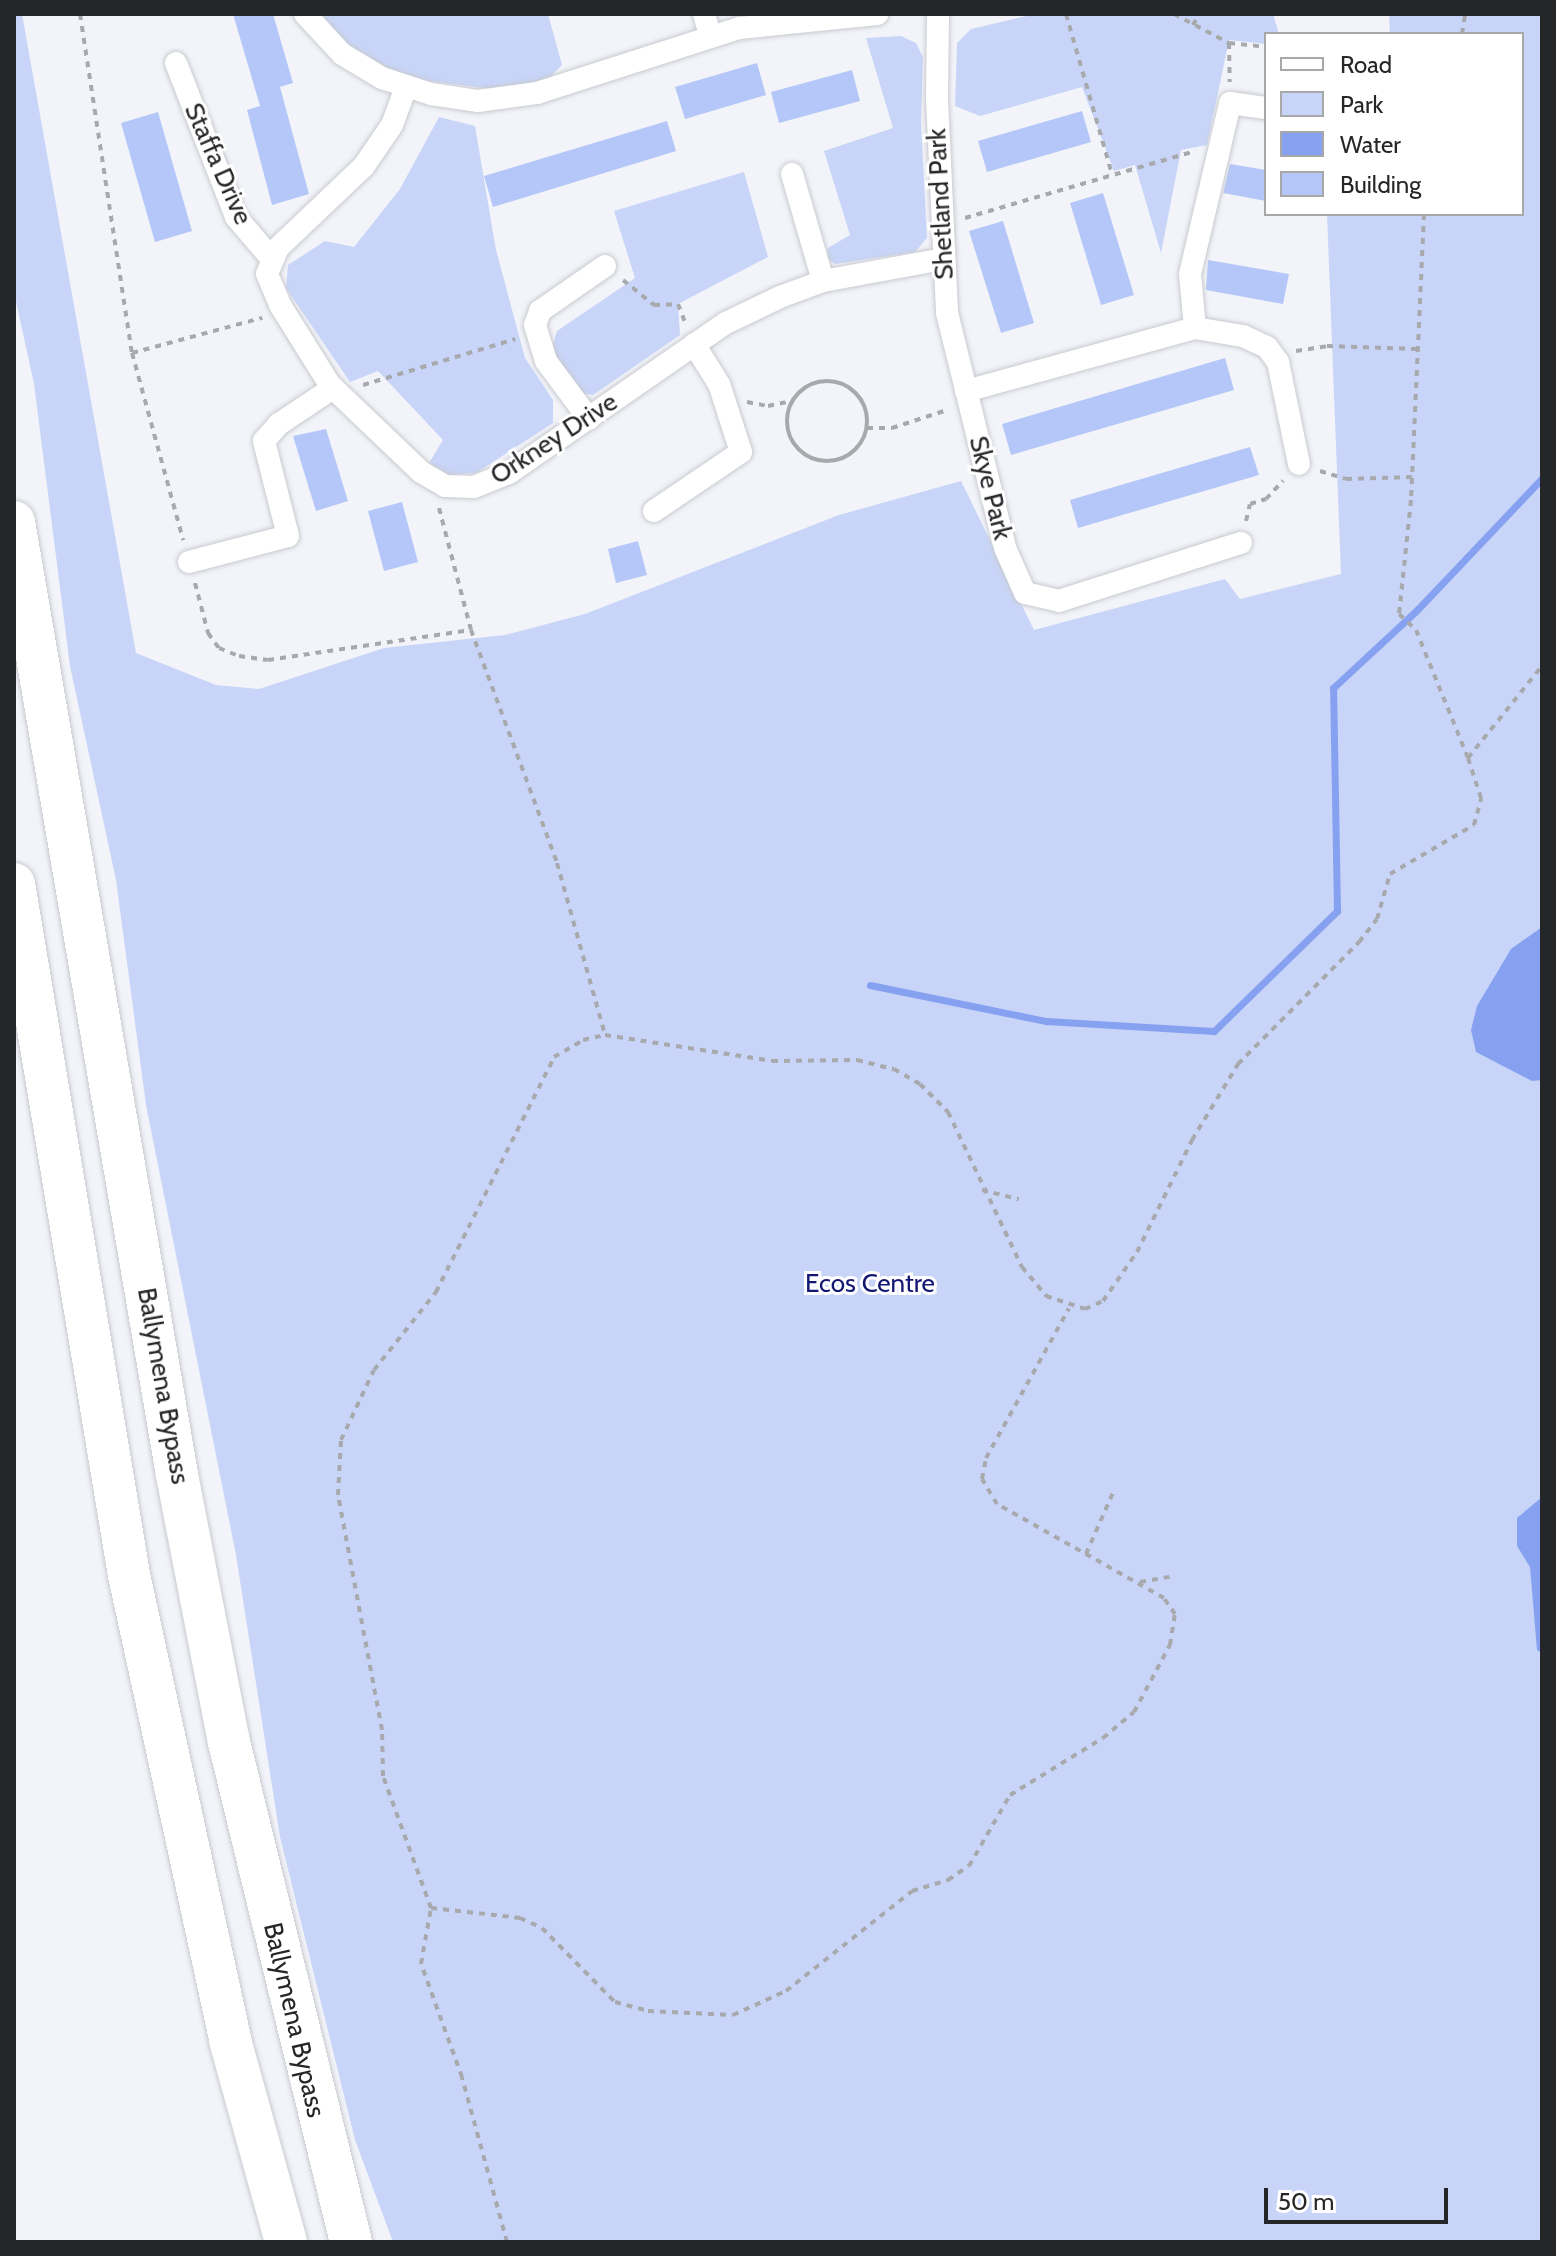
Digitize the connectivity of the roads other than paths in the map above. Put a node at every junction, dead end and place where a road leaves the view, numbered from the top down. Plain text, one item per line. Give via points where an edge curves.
1 (305, 14) edge
2 (877, 14) edge
3 (938, 14) edge
4 (707, 25) edge
5 (176, 63) dead end
6 (406, 87) junction
7 (1264, 108) edge
8 (792, 174) dead end
9 (271, 258) junction
10 (943, 259) junction
11 (605, 266) road end
12 (823, 281) junction
13 (1195, 328) junction
14 (694, 344) junction
15 (335, 390) junction
16 (966, 391) junction
17 (589, 419) junction
18 (1299, 464) road end
19 (654, 511) dead end
20 (14, 522) edge
21 (1241, 543) road end
22 (189, 562) road end
23 (14, 884) edge
24 (286, 2242) edge
25 (351, 2242) edge

1 - 6 street via 342,54
2 - 4 street
3 - 10 street, Shetland Park
4 - 6 street via 517,97 459,100
5 - 9 street, Staffa Drive via 236,217
6 - 9 street via 392,125 364,166
7 - 13 street via 1230,103 1190,274
8 - 12 street
9 - 15 street via 268,280 280,305
10 - 12 street, Orkney Drive
10 - 16 street, Shetland Park via 947,313
11 - 17 street via 540,311 536,333 546,361
12 - 14 street, Orkney Drive via 726,323
13 - 16 street
13 - 18 street via 1250,338 1274,355
14 - 17 street, Orkney Drive
14 - 19 street via 725,398 741,452
15 - 17 street, Orkney Drive via 421,472 462,489 497,480
15 - 22 street via 279,424 264,441 288,536
16 - 21 street, Skye Park via 1005,548 1025,593 1059,601
20 - 25 highway, Ballymena Bypass via 177,1475 229,1742
23 - 24 highway via 129,1575 230,2040

